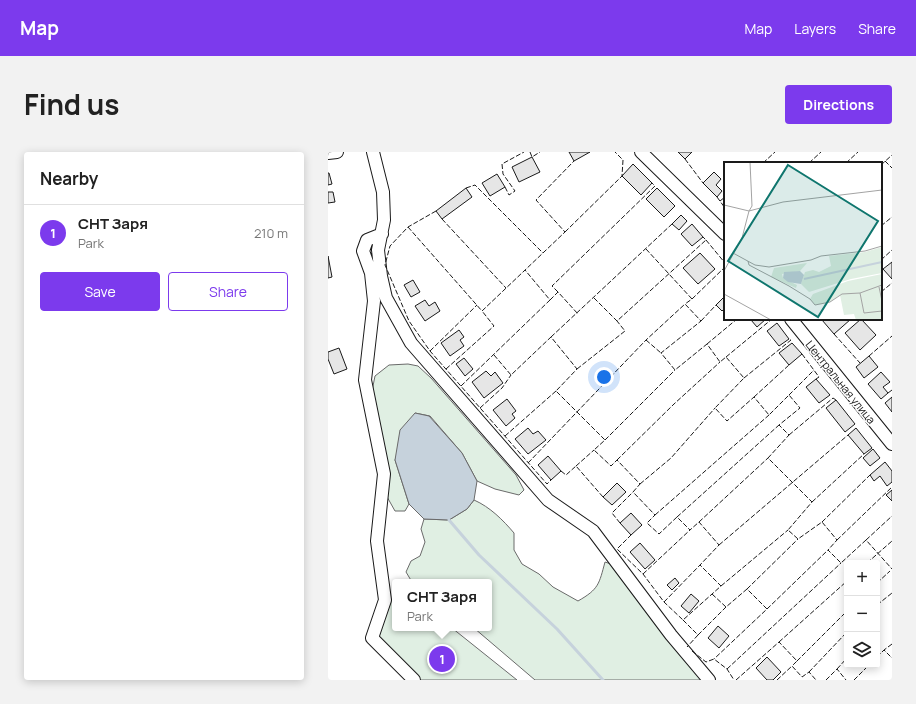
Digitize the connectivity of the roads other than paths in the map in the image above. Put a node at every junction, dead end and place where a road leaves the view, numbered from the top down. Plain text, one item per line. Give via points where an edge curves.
1 (337, 152) edge
2 (373, 152) edge
3 (641, 152) edge
4 (328, 154) edge
5 (724, 233) edge
6 (382, 234) junction
7 (792, 320) edge
8 (892, 444) edge
9 (414, 680) edge
10 (709, 680) edge

1 - 4 street
2 - 6 street via 383,192
3 - 5 street
6 - 9 street via 367,240 363,251 371,273 374,301 365,380 384,474 377,541 385,600 372,638
6 - 10 street via 378,250 386,298 411,343 548,500 594,531 671,635
7 - 8 street, Центральная улица

